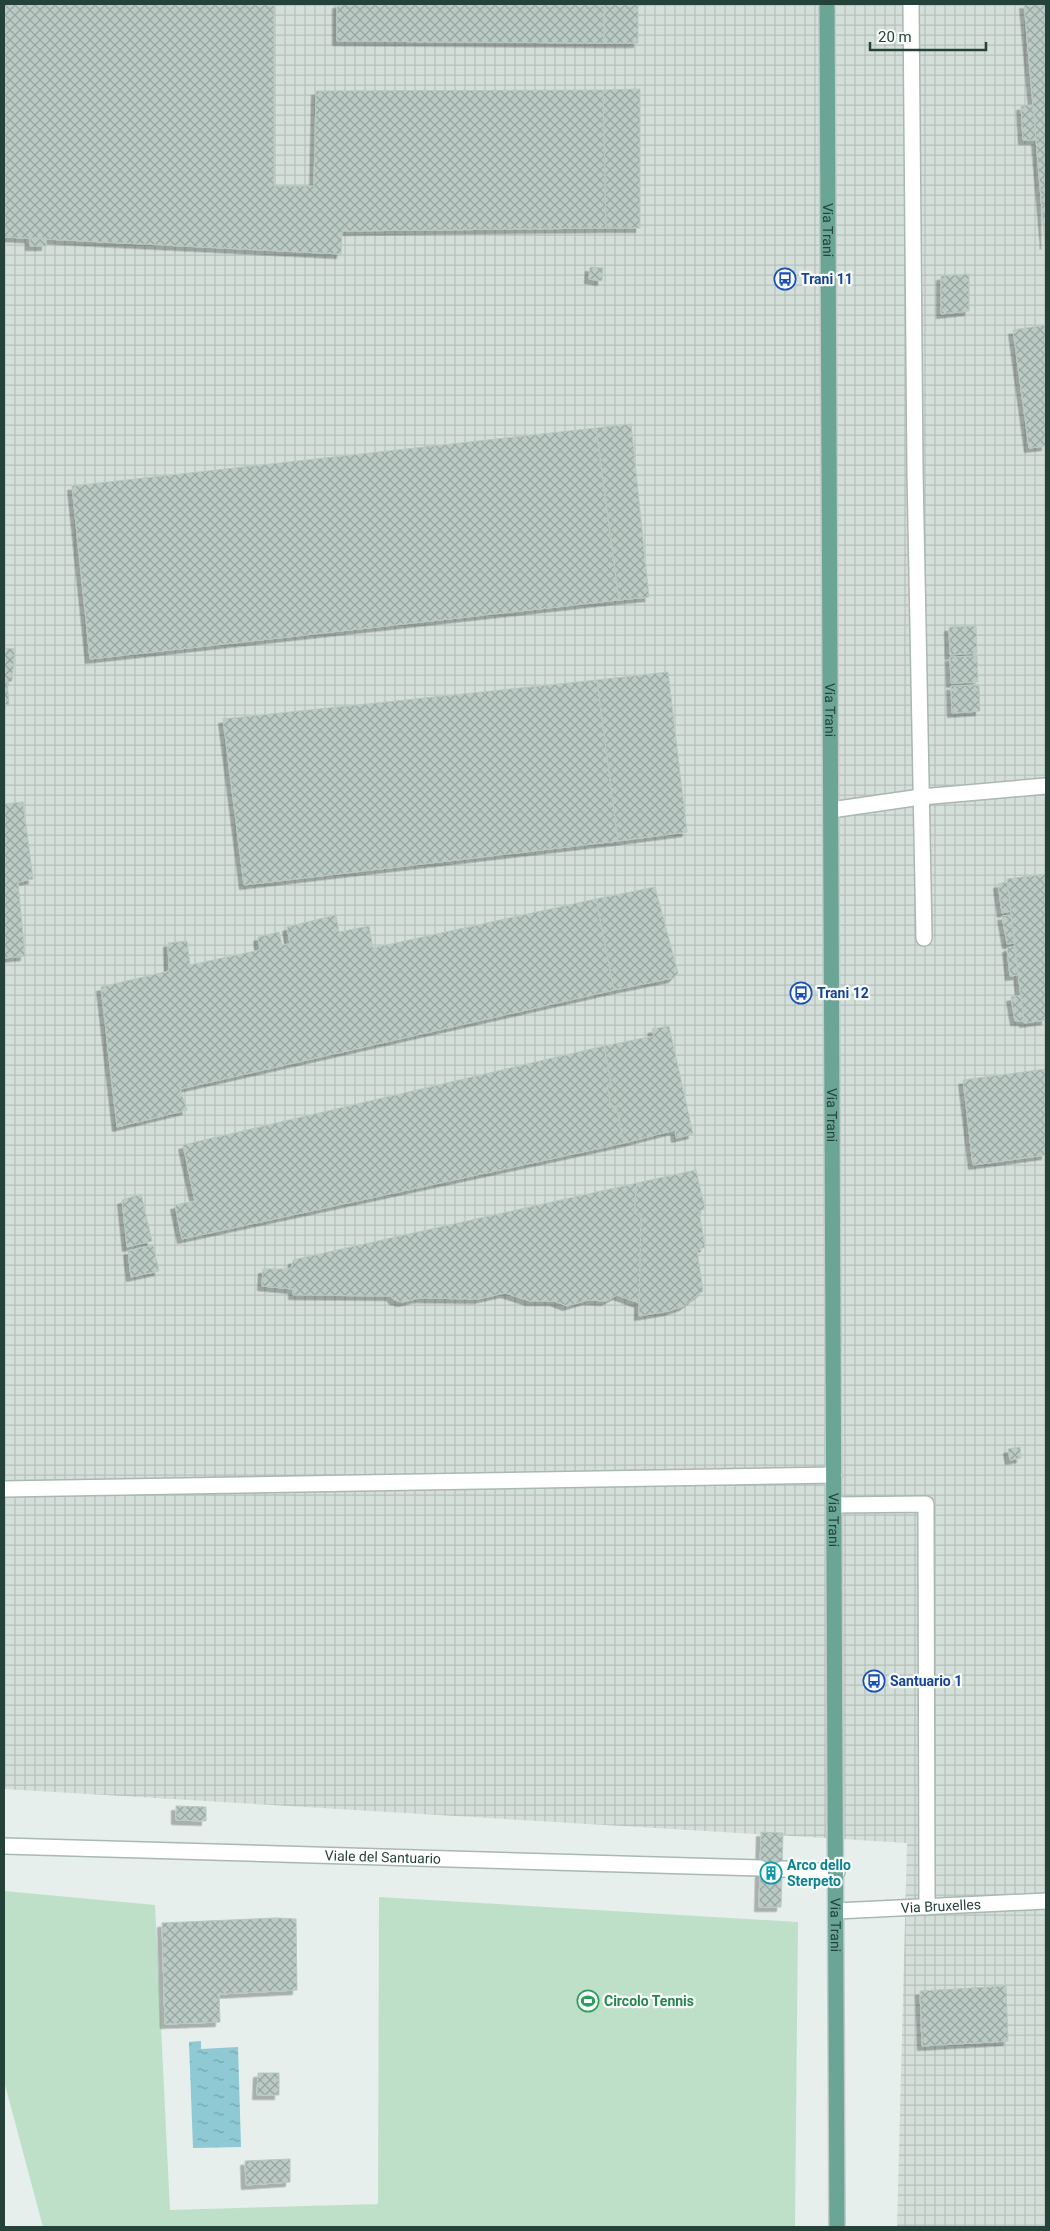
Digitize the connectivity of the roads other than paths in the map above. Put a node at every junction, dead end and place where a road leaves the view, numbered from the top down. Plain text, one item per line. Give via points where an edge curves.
1 (827, 4) edge
2 (911, 4) edge
3 (1046, 786) edge
4 (921, 798) junction
5 (831, 810) junction
6 (924, 938) dead end
7 (834, 1475) junction
8 (4, 1489) edge
9 (834, 1505) junction
10 (4, 1846) edge
11 (760, 1868) dead end
12 (782, 1869) dead end
13 (836, 1872) junction
14 (1046, 1901) edge
15 (927, 1906) junction
16 (836, 1911) junction
17 (837, 2227) edge

1 - 5 main road, Via Trani
2 - 4 street
3 - 4 street
4 - 5 street
4 - 6 street
5 - 7 main road, Via Trani
7 - 8 street
7 - 9 main road, Via Trani
9 - 13 main road, Via Trani
9 - 15 street via 926,1504
10 - 11 street, Viale del Santuario
12 - 13 street
13 - 16 main road, Via Trani
14 - 15 street, Via Bruxelles
15 - 16 street, Via Bruxelles
16 - 17 main road, Via Trani

